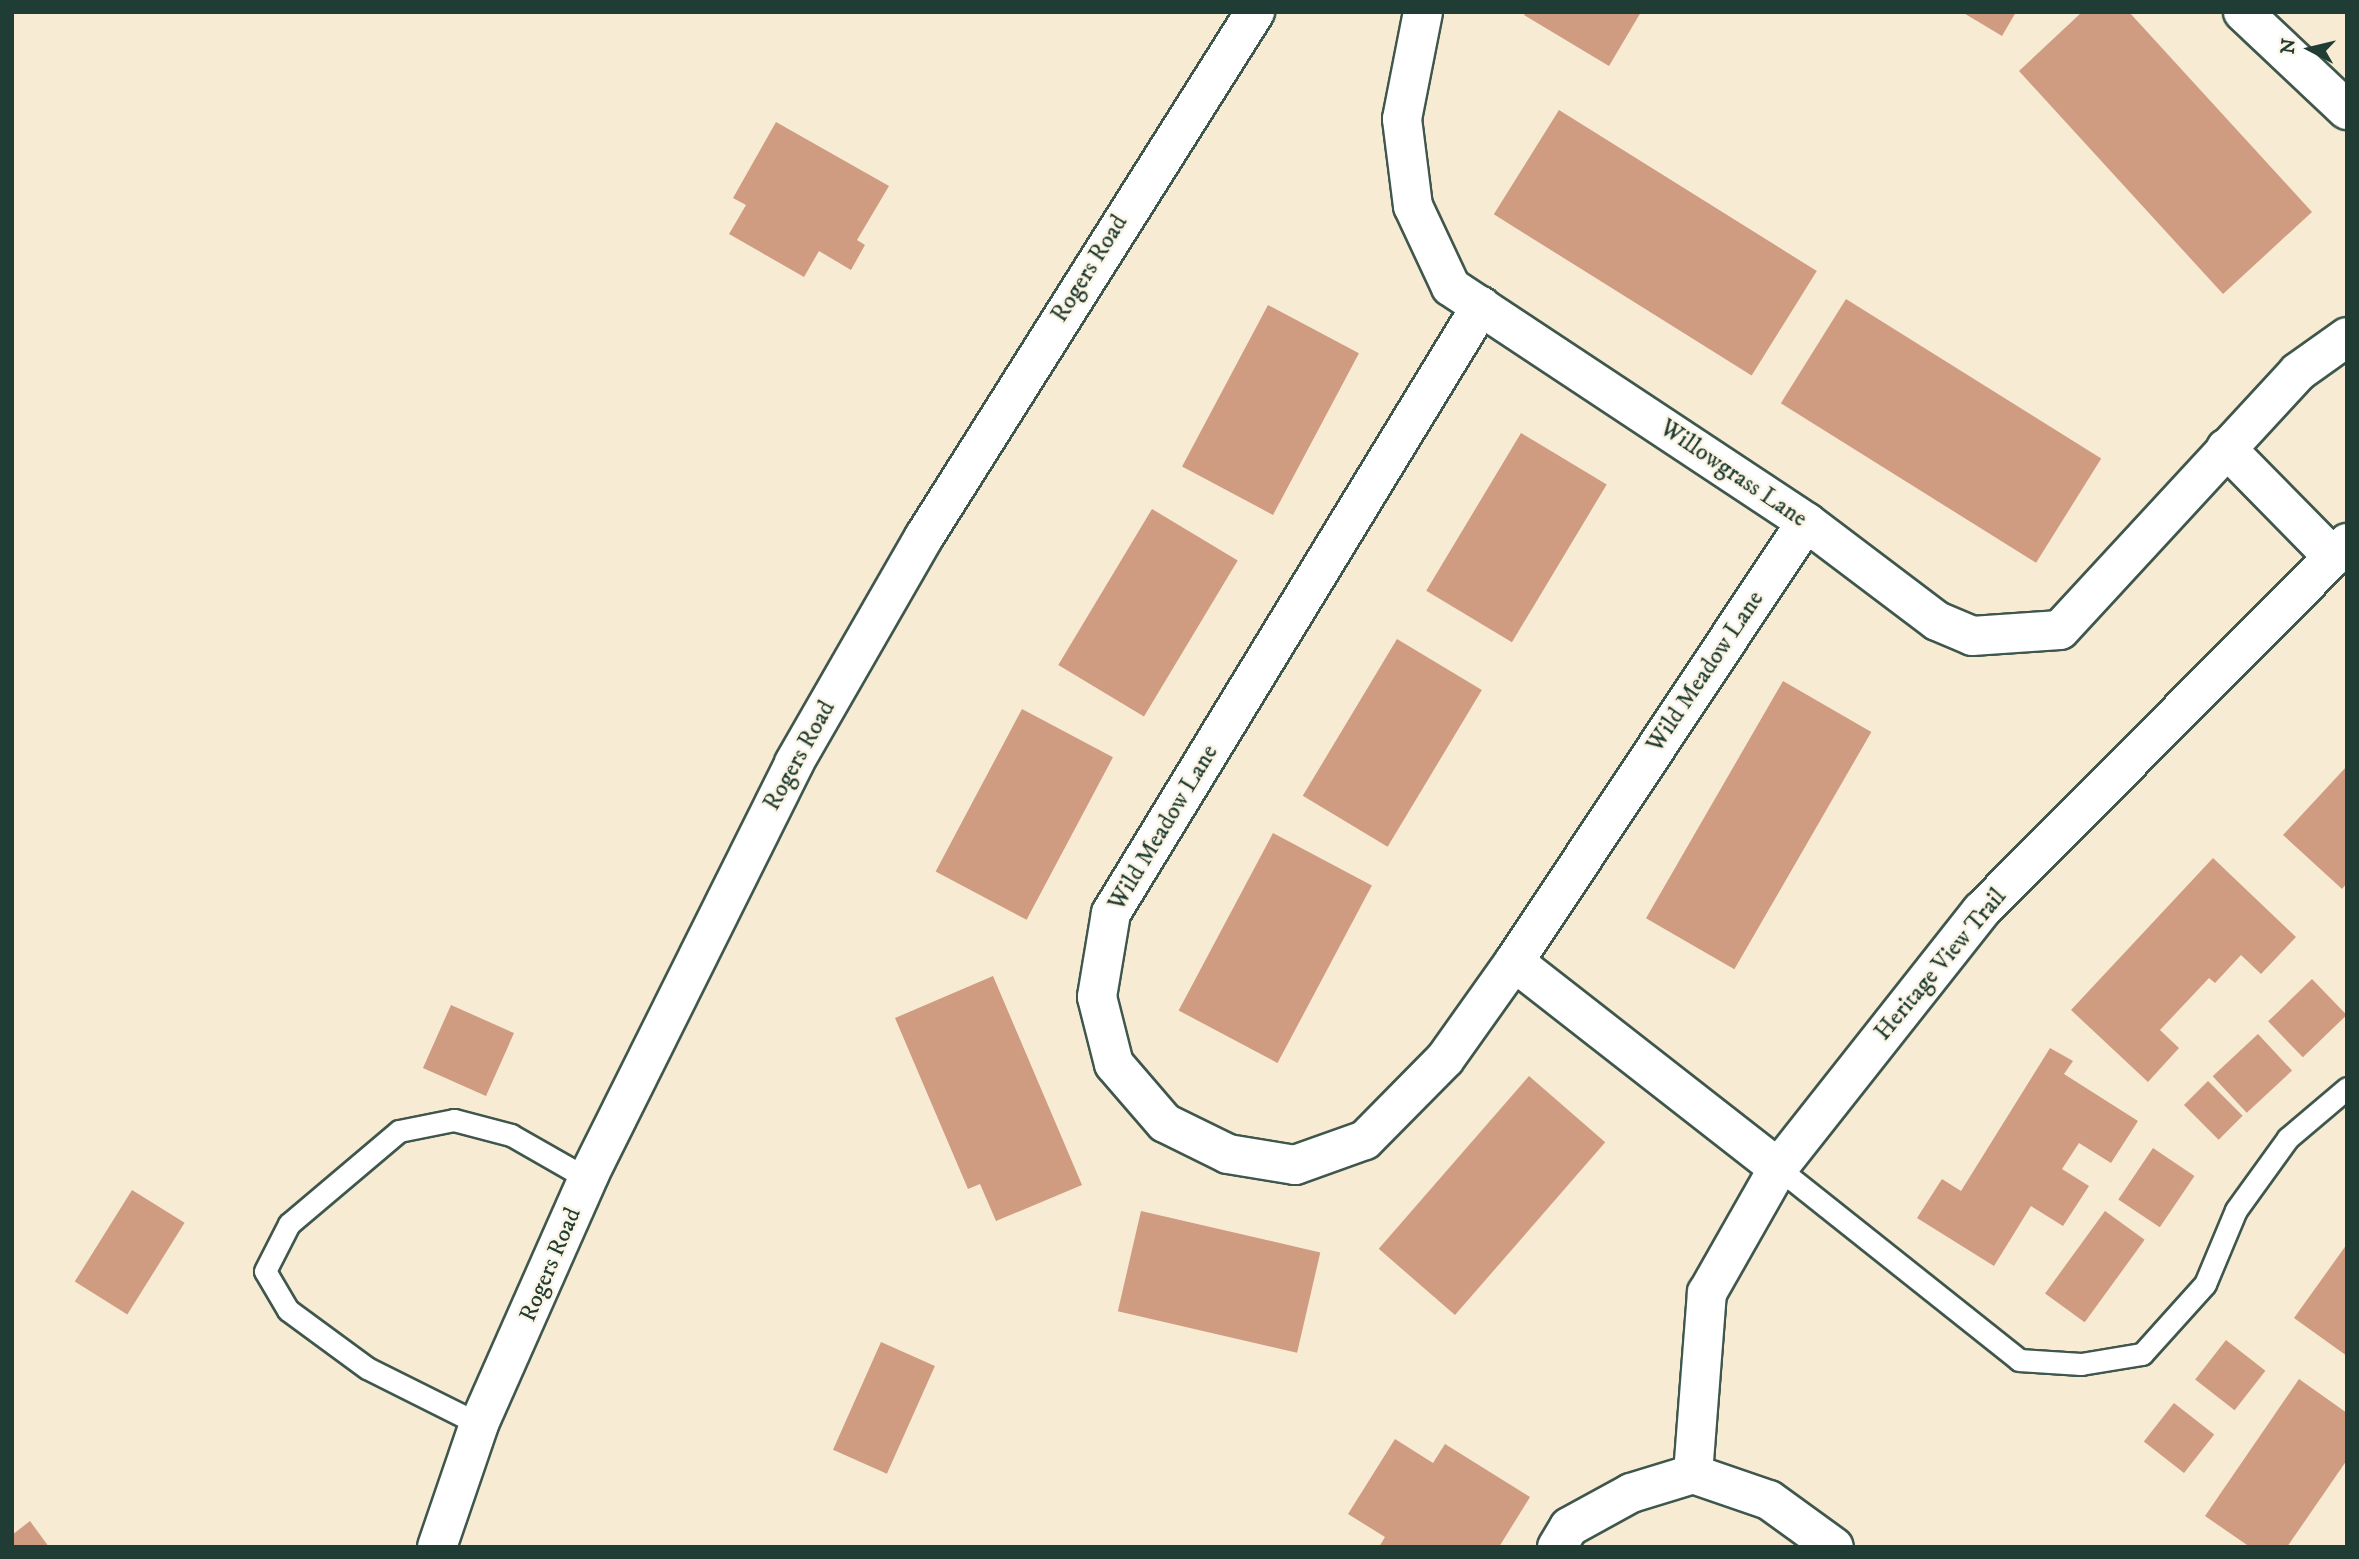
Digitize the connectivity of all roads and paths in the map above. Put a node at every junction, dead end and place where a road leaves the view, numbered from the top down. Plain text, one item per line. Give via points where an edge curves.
1 (1255, 12) edge
2 (1423, 12) edge
3 (2243, 12) edge
4 (2347, 110) edge
5 (1481, 306) junction
6 (2347, 337) edge
7 (2226, 448) junction
8 (1806, 522) junction
9 (2340, 550) edge
10 (1514, 962) junction
11 (2347, 1088) edge
12 (1778, 1168) junction
13 (588, 1178) junction
14 (479, 1424) junction
15 (1693, 1474) junction
16 (437, 1547) edge
17 (1556, 1547) edge
18 (1834, 1547) edge

1 - 13 street, Rogers Road via 924,537 794,763
2 - 5 street, Willowgrass Lane via 1402,120 1413,206 1451,287
3 - 4 street
5 - 8 street, Willowgrass Lane
5 - 10 street, Wild Meadow Lane via 1111,913 1097,997 1114,1064 1165,1123 1228,1154 1295,1165 1365,1140 1445,1059
6 - 7 street, Willowgrass Lane via 2298,372
7 - 8 street, Willowgrass Lane via 2060,629 1972,636 1937,621
7 - 9 street
8 - 10 street, Wild Meadow Lane
9 - 12 street, Heritage View Trail via 1981,911
10 - 12 street
11 - 12 lane via 2288,1138 2236,1210 2205,1284 2142,1354 2081,1364 2019,1360
12 - 15 street, Heritage View Trail via 1707,1293
13 - 14 street, Rogers Road
13 - 14 lane via 511,1135 454,1120 399,1131 289,1224 265,1271 288,1310 368,1368
14 - 16 street, Rogers Road
15 - 17 street via 1631,1493 1569,1527
15 - 18 street via 1769,1500

